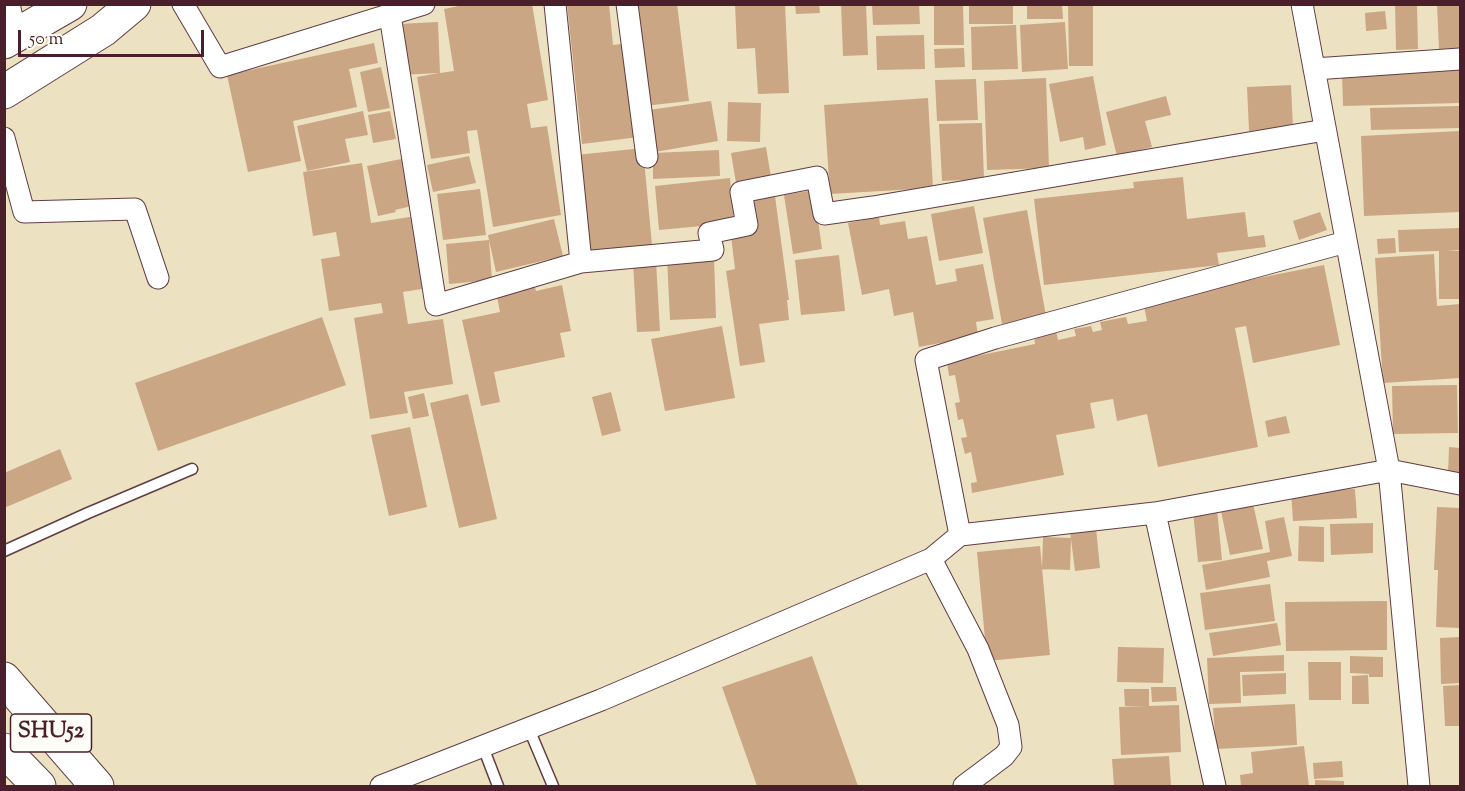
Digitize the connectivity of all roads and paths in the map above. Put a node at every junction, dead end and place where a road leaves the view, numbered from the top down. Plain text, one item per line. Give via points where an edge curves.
1 (70, 4) edge
2 (134, 4) edge
3 (183, 4) edge
4 (423, 4) edge
5 (555, 4) edge
6 (627, 4) edge
7 (1302, 4) edge
8 (390, 15) junction
9 (10, 27) edge
10 (1461, 59) edge
11 (1314, 69) junction
12 (4, 92) edge
13 (1325, 130) junction
14 (4, 138) edge
15 (647, 157) dead end
16 (1346, 242) junction
17 (581, 262) junction
18 (158, 278) dead end
19 (192, 470) dead end
20 (1389, 470) junction
21 (1461, 484) edge
22 (1155, 513) junction
23 (960, 536) junction
24 (4, 551) edge
25 (931, 559) junction
26 (4, 679) edge
27 (529, 729) junction
28 (483, 747) junction
29 (4, 750) edge
30 (39, 786) edge
31 (97, 786) edge
32 (381, 786) edge
33 (498, 786) edge
34 (553, 786) edge
35 (964, 786) edge
36 (1215, 786) edge
37 (1419, 786) edge

1 - 9 main road
2 - 12 main road via 103,30
3 - 8 street via 220,67
4 - 8 street
5 - 17 street
6 - 15 street
7 - 11 street
8 - 17 street via 436,305
10 - 11 street
11 - 13 street
13 - 16 street
13 - 17 street via 824,214 817,177 741,192 747,225 710,233 713,250
14 - 18 street via 24,212 135,209
16 - 20 street
16 - 23 street via 926,360
19 - 24 lane
20 - 21 street
20 - 22 street
20 - 37 street
22 - 23 street
22 - 36 street
23 - 25 street
25 - 27 street
25 - 35 street via 978,649 1008,725 1011,747
26 - 31 main road, SHU52
27 - 28 street
27 - 34 lane
28 - 32 street
28 - 33 lane
29 - 30 main road, SHU52

